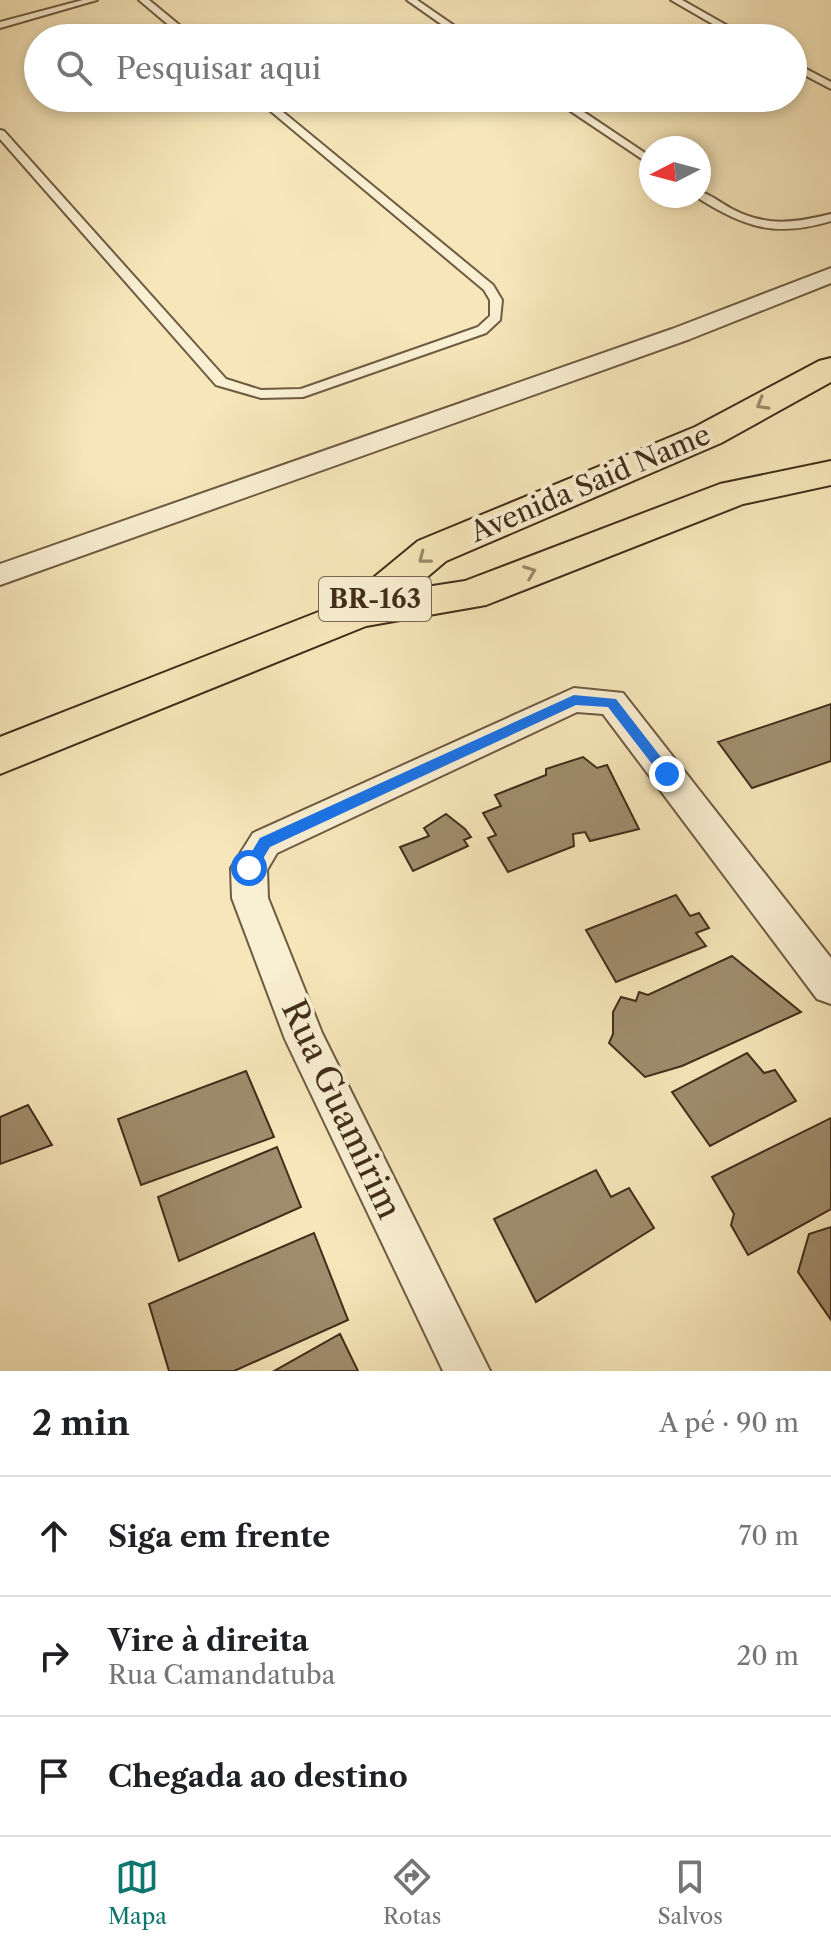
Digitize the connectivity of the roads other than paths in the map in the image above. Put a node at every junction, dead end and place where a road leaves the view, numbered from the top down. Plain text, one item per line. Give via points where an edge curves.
1 (93, 0) edge
2 (143, 0) edge
3 (411, 0) edge
4 (675, 0) edge
5 (173, 24) edge
6 (446, 24) edge
7 (719, 24) edge
8 (0, 25) edge
9 (807, 73) edge
10 (831, 86) edge
11 (277, 112) edge
12 (577, 112) edge
13 (0, 133) edge
14 (639, 154) edge
15 (711, 201) edge
16 (831, 217) edge
17 (831, 275) edge
18 (831, 368) edge
19 (831, 473) edge
20 (0, 575) edge
21 (359, 612) junction
22 (0, 756) edge
23 (831, 987) edge
24 (467, 1371) edge

1 - 8 lane
2 - 5 lane
3 - 6 lane
4 - 7 lane
9 - 10 lane
11 - 13 lane via 489,288 496,317 482,330 303,393 247,394 221,382
12 - 14 lane
15 - 16 lane via 745,222 764,226 788,228
17 - 20 street via 681,334
18 -> 21 highway, Avenida Said Name / BR-163 via 708,435 432,551
21 -> 19 highway, Avenida Said Name / BR-163 via 471,595 734,493
21 - 22 highway, Avenida Said Name / BR-163
23 - 24 street, Rua Guamirim via 612,702 574,700 265,843 249,868 250,898 305,1039

